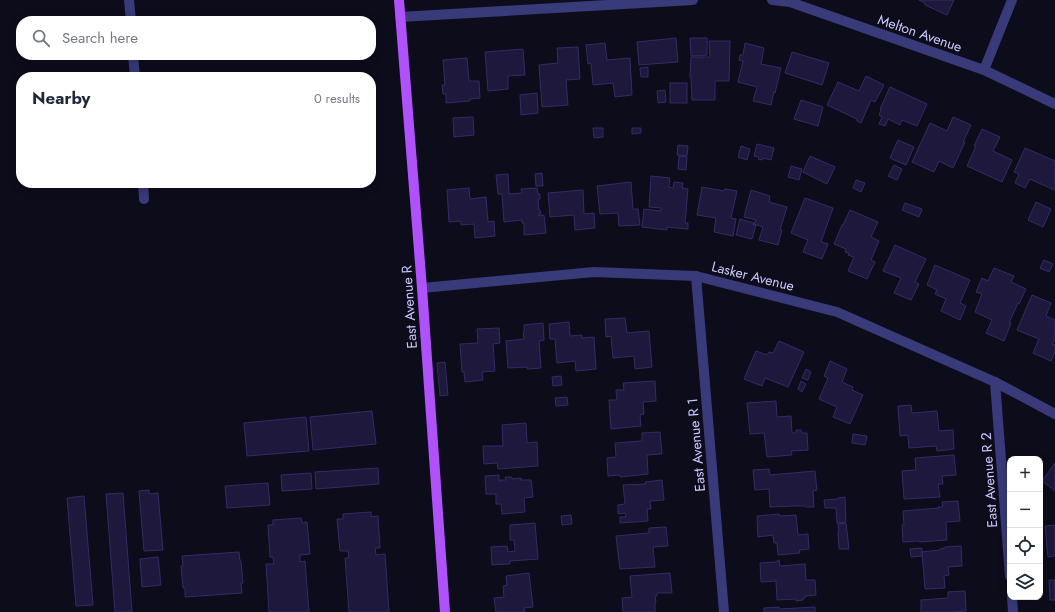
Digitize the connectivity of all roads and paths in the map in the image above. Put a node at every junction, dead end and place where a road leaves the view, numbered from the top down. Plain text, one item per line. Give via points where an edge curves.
1 (129, 0) edge
2 (399, 0) edge
3 (693, 0) edge
4 (772, 0) edge
5 (1012, 0) edge
6 (131, 16) edge
7 (400, 17) junction
8 (133, 60) edge
9 (984, 70) junction
10 (135, 72) edge
11 (1055, 104) edge
12 (143, 188) edge
13 (144, 199) dead end
14 (696, 276) junction
15 (422, 288) junction
16 (995, 382) junction
17 (1055, 414) edge
18 (1009, 564) edge
19 (1012, 600) edge
20 (445, 612) edge
21 (724, 612) edge
22 (1013, 612) edge

1 - 6 street
2 - 7 main road, East Avenue R
3 - 7 street
4 - 9 street, Melton Avenue via 790,2
5 - 9 street
7 - 15 main road, East Avenue R
8 - 10 street
9 - 11 street, Melton Avenue
12 - 13 street
14 - 15 street, Lasker Avenue via 594,272
14 - 16 street, Lasker Avenue via 837,312
14 - 21 street, East Avenue R 1
15 - 20 main road, East Avenue R
16 - 17 street, Lasker Avenue
16 - 18 street, East Avenue R 2
19 - 22 street

